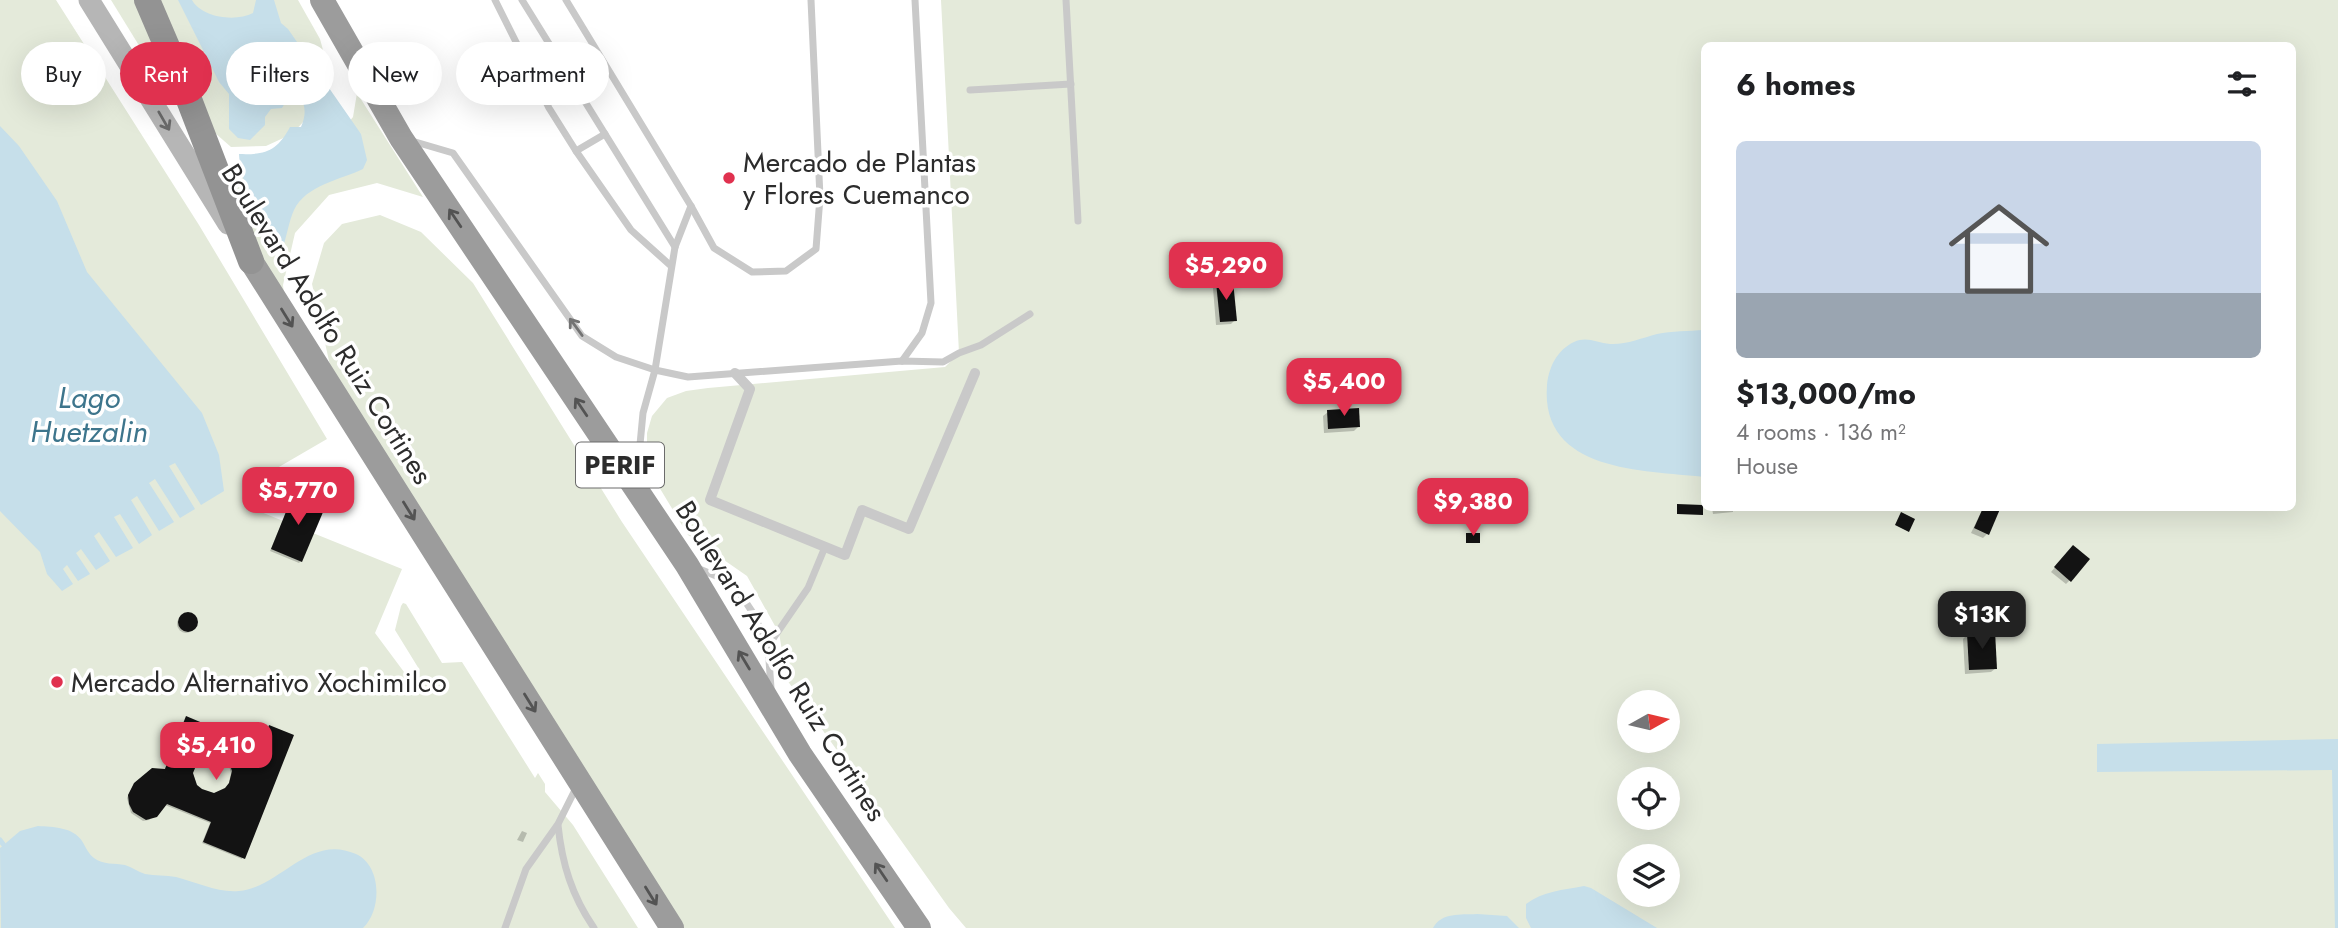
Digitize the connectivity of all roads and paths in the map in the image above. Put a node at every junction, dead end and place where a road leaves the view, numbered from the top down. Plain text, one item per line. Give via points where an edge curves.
1 (89, 0) edge
2 (147, 0) edge
3 (322, 0) edge
4 (495, 0) edge
5 (522, 0) edge
6 (566, 0) edge
7 (810, 0) edge
8 (915, 0) edge
9 (1066, 0) edge
10 (516, 42) edge
11 (548, 42) edge
12 (1071, 84) junction
13 (970, 90) dead end
14 (549, 105) edge
15 (587, 105) edge
16 (605, 134) junction
17 (401, 138) junction
18 (576, 151) junction
19 (691, 206) junction
20 (1078, 221) dead end
21 (675, 247) junction
22 (251, 261) junction
23 (671, 266) junction
24 (1030, 314) dead end
25 (902, 361) junction
26 (655, 370) junction
27 (735, 373) junction
28 (975, 373) dead end
29 (645, 503) junction
30 (825, 547) junction
31 (687, 565) junction
32 (768, 646) junction
33 (772, 706) junction
34 (579, 782) junction
35 (558, 824) junction
36 (505, 928) edge
37 (594, 928) edge
38 (672, 928) edge
39 (919, 928) edge

1 -> 22 main road, Boulevard Adolfo Ruiz Cortines
2 - 22 highway
3 - 17 highway, Boulevard Adolfo Ruiz Cortines / PERIF
4 - 10 lane
5 - 11 lane
6 - 19 lane
7 - 19 lane via 820,197 816,249 786,271 752,272 714,248
8 - 25 lane via 931,303 922,333
9 - 12 lane
12 - 13 lane
12 - 20 lane
14 - 18 lane
15 - 16 lane
16 - 18 lane
16 - 21 lane
26 -> 17 lane via 616,357 582,336 453,153
29 -> 17 highway, Boulevard Adolfo Ruiz Cortines / PERIF
18 - 23 lane via 631,230
19 - 21 lane
21 - 23 lane
22 -> 34 highway, Boulevard Adolfo Ruiz Cortines
23 - 26 lane
24 - 25 lane via 943,362
25 - 27 lane
26 - 27 lane via 688,377
26 - 29 lane via 643,413 639,455
27 - 30 street via 750,389 710,499
28 - 30 street via 909,529 862,510 845,555
29 - 31 highway, Boulevard Adolfo Ruiz Cortines / PERIF
30 - 32 lane via 808,588
31 - 32 lane via 733,583
33 -> 31 highway, Boulevard Adolfo Ruiz Cortines / PERIF
32 - 33 lane
39 -> 33 highway, Boulevard Adolfo Ruiz Cortines / PERIF
34 - 35 lane
34 -> 38 highway, Boulevard Adolfo Ruiz Cortines
35 - 36 lane via 526,869
35 - 37 lane via 566,874

